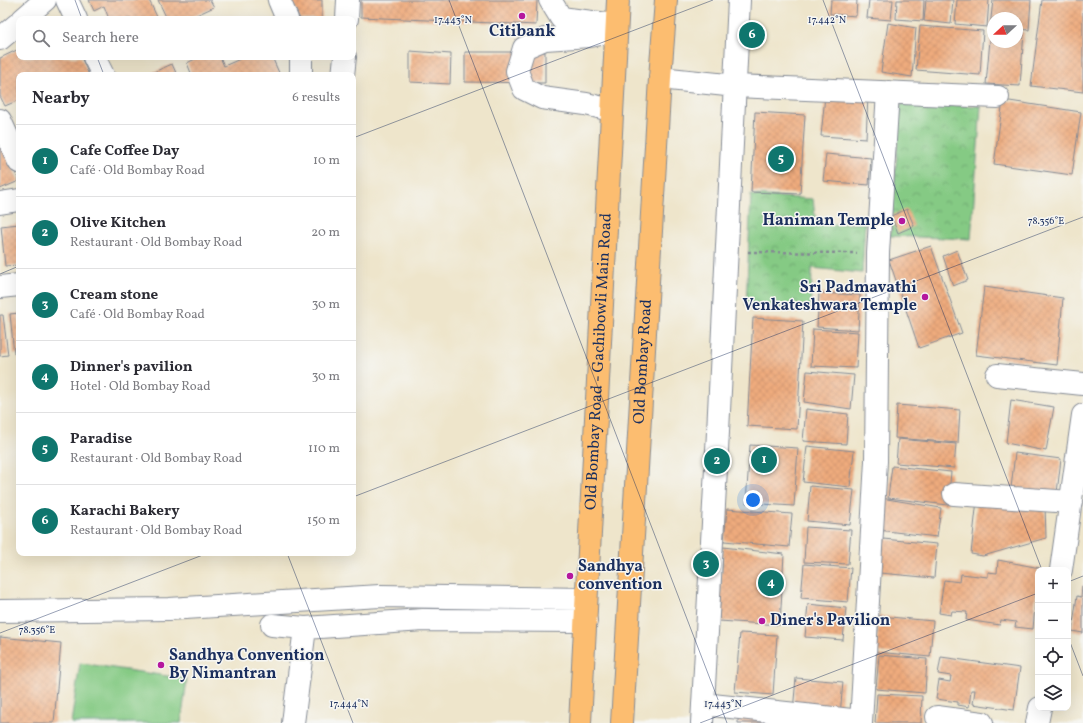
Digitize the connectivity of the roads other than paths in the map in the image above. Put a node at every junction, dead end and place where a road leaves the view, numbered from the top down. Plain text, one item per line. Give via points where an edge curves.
1 (45, 0) edge
2 (67, 0) edge
3 (279, 0) edge
4 (348, 0) edge
5 (550, 0) edge
6 (618, 0) edge
7 (666, 0) edge
8 (739, 0) edge
9 (26, 16) edge
10 (75, 16) edge
11 (286, 16) edge
12 (347, 16) edge
13 (16, 26) edge
14 (616, 28) junction
15 (0, 39) edge
16 (96, 60) edge
17 (301, 60) edge
18 (344, 60) edge
19 (102, 72) edge
20 (301, 72) edge
21 (343, 72) edge
22 (660, 78) junction
23 (736, 86) junction
24 (888, 92) junction
25 (998, 97) dead end
26 (611, 110) junction
27 (0, 120) edge
28 (16, 155) edge
29 (16, 200) edge
30 (0, 203) edge
31 (16, 285) edge
32 (0, 287) edge
33 (996, 375) dead end
34 (1083, 384) edge
35 (1083, 415) edge
36 (954, 494) dead end
37 (1071, 502) junction
38 (1061, 567) edge
39 (586, 599) junction
40 (0, 611) edge
41 (586, 621) junction
42 (272, 625) dead end
43 (305, 628) junction
44 (1039, 711) edge
45 (702, 714) edge
46 (937, 717) dead end
47 (861, 722) edge
48 (293, 723) edge
49 (580, 723) edge
50 (622, 723) edge
51 (982, 723) edge
52 (1037, 723) edge

1 - 9 street
2 - 10 street
3 - 11 street
4 - 12 street
5 - 14 street via 560,18
6 - 14 main road, Old Bombay Road - Gachibowli Main Road
7 - 22 main road, Old Bombay Road
8 - 23 street
13 - 15 street
14 - 26 main road, Old Bombay Road - Gachibowli Main Road
14 - 26 street via 590,36 545,39 524,48 517,71 524,89 542,98
16 - 19 street
17 - 20 street
18 - 21 street
22 - 23 street
22 - 50 main road, Old Bombay Road
23 - 24 street
23 - 45 street
24 - 25 street
24 - 47 street via 878,252 876,461
26 - 39 main road, Old Bombay Road - Gachibowli Main Road
27 - 28 street
29 - 30 street
31 - 32 street
33 - 34 street
35 - 37 street
36 - 37 street
37 - 38 street
39 - 40 street via 380,596 169,609
39 - 41 main road, Old Bombay Road - Gachibowli Main Road
41 - 43 street via 423,620
41 - 49 main road, Old Bombay Road - Gachibowli Main Road
42 - 43 street
43 - 48 street
44 - 52 street
45 - 47 street
46 - 51 street

